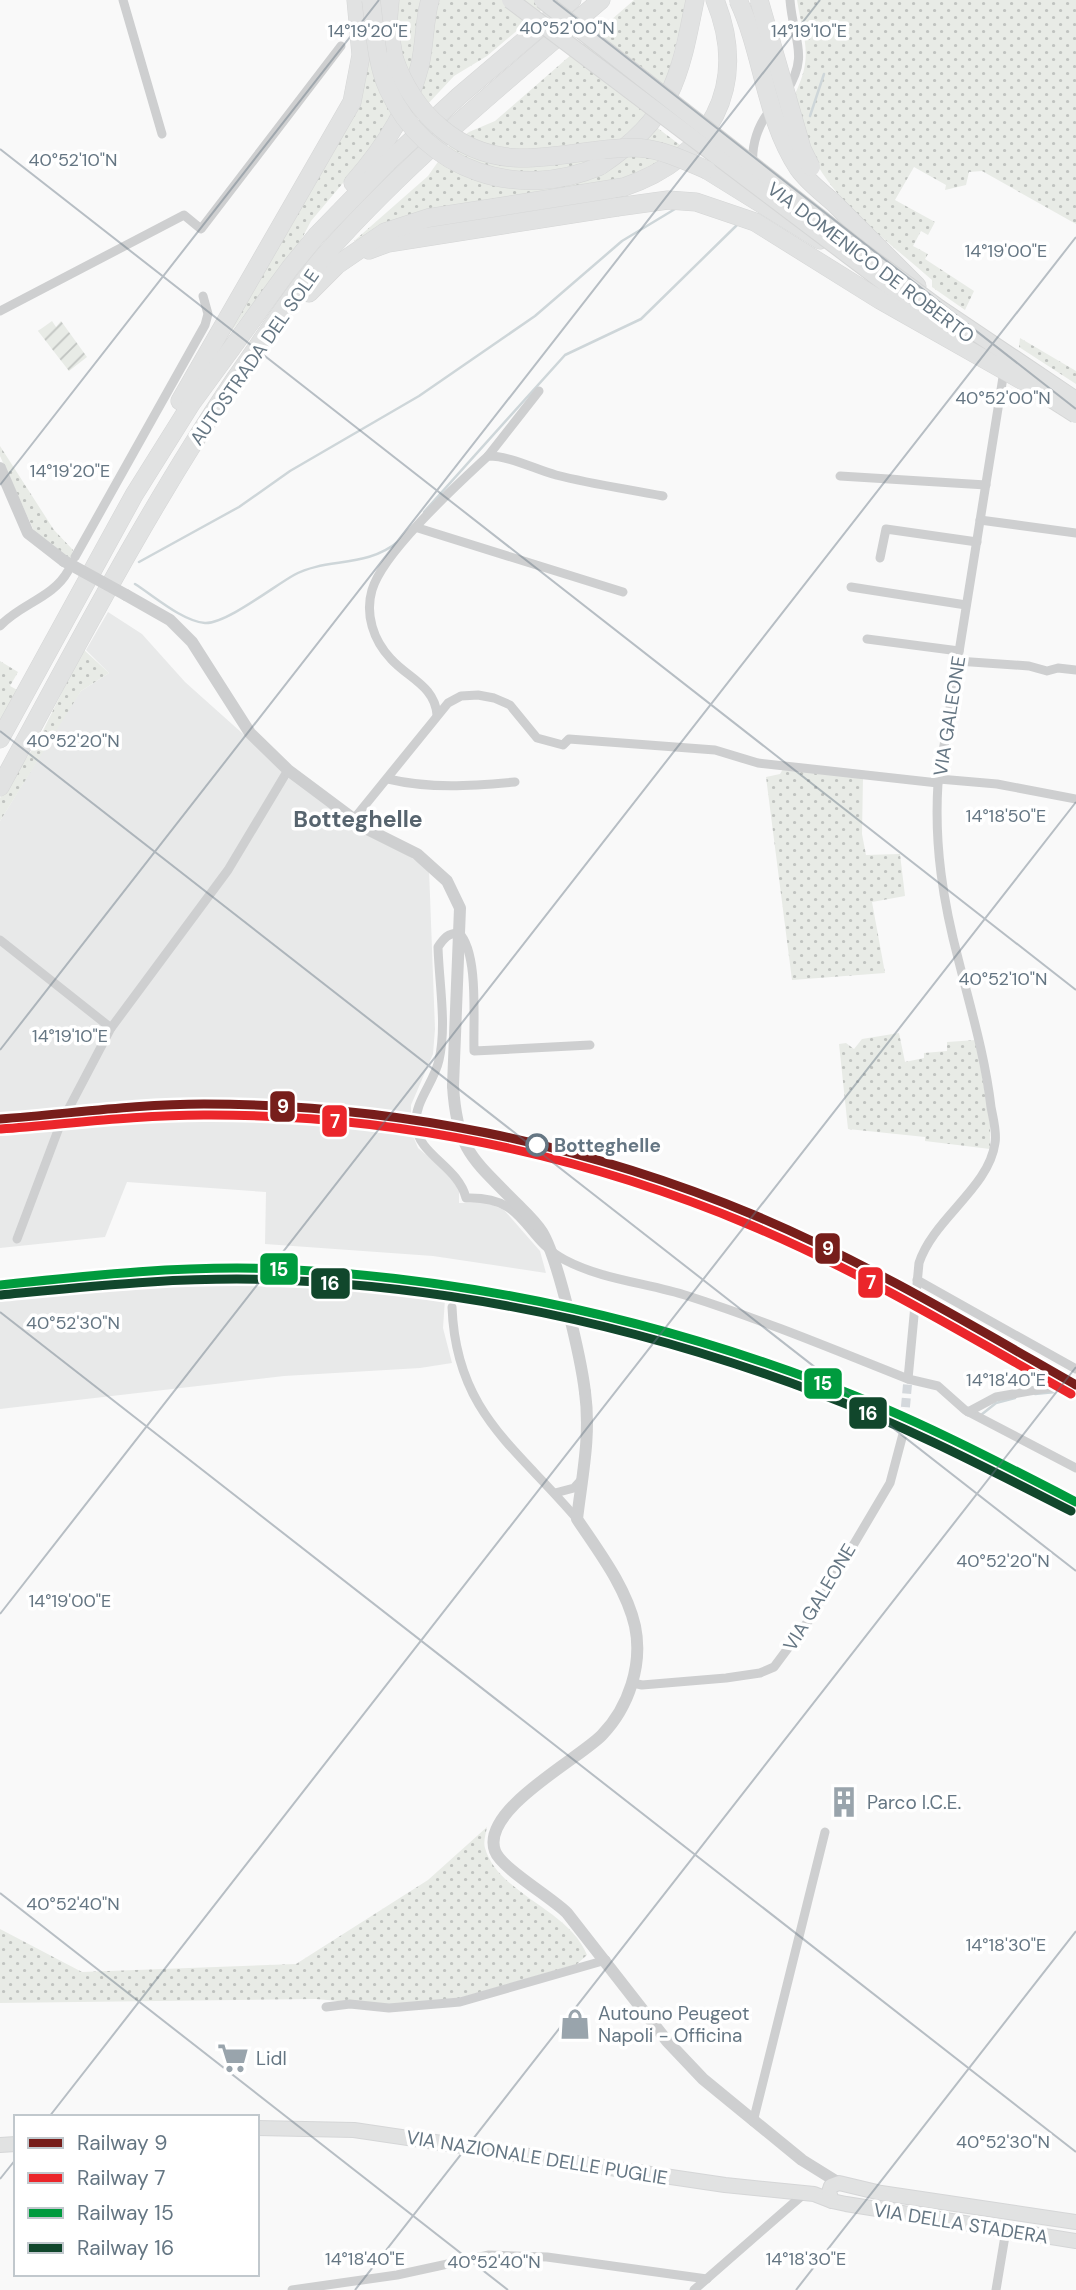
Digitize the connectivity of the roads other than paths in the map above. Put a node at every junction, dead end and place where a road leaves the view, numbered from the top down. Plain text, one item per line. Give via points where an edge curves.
1 (124, 0) edge
2 (356, 0) edge
3 (372, 0) edge
4 (390, 0) edge
5 (430, 0) edge
6 (510, 0) edge
7 (542, 0) edge
8 (572, 0) edge
9 (601, 0) edge
10 (695, 0) edge
11 (715, 0) edge
12 (738, 0) edge
13 (758, 0) edge
14 (790, 0) edge
15 (341, 46) dead end
16 (162, 134) dead end
17 (833, 202) junction
18 (317, 235) junction
19 (838, 250) junction
20 (345, 258) junction
21 (203, 296) dead end
22 (939, 309) junction
23 (0, 312) edge
24 (1006, 362) junction
25 (1023, 382) junction
26 (539, 391) dead end
27 (1076, 400) edge
28 (220, 402) junction
29 (1076, 407) edge
30 (1076, 415) edge
31 (488, 456) junction
32 (0, 468) edge
33 (840, 476) dead end
34 (986, 485) junction
35 (134, 495) junction
36 (663, 496) dead end
37 (980, 520) junction
38 (418, 528) junction
39 (1076, 533) edge
40 (977, 542) junction
41 (880, 558) dead end
42 (69, 563) junction
43 (851, 587) dead end
44 (623, 592) dead end
45 (966, 605) junction
46 (0, 626) edge
47 (867, 639) dead end
48 (958, 656) junction
49 (1076, 670) edge
50 (437, 715) junction
51 (0, 739) edge
52 (288, 770) junction
53 (388, 779) junction
54 (938, 781) junction
55 (515, 782) dead end
56 (0, 787) edge
57 (1076, 799) edge
58 (353, 820) junction
59 (459, 933) junction
60 (0, 940) edge
61 (111, 1028) junction
62 (590, 1045) dead end
63 (17, 1239) dead end
64 (917, 1280) junction
65 (452, 1307) dead end
66 (1076, 1369) edge
67 (908, 1379) junction
68 (1076, 1383) edge
69 (968, 1412) junction
70 (903, 1434) tunnel mouth
71 (1076, 1468) edge
72 (584, 1476) junction
73 (555, 1493) junction
74 (577, 1519) junction
75 (633, 1683) junction
76 (825, 1832) dead end
77 (606, 1960) junction
78 (326, 2007) dead end
79 (753, 2122) junction
80 (259, 2128) edge
81 (838, 2191) junction
82 (881, 2193) junction
83 (810, 2194) junction
84 (869, 2208) junction
85 (1076, 2222) edge
86 (1006, 2230) junction
87 (1076, 2241) edge
88 (707, 2279) junction
89 (292, 2290) edge
90 (694, 2290) edge
91 (996, 2290) edge

1 - 16 street
2 - 35 highway via 361,55 344,119 172,416
3 - 10 highway, bridge via 376,43 388,89 408,123 436,151 466,169 520,181 575,177 600,166 640,136 666,102 682,62
4 - 19 highway, bridge via 388,22 402,81 421,109 452,137 472,147 519,158 615,148 644,148 675,156 707,170
5 - 18 highway via 420,65 406,104 380,151
6 - 19 highway, bridge
7 - 22 highway, bridge
8 - 18 highway, AUTOSTRADA DEL SOLE via 459,96
9 - 28 highway, AUTOSTRADA DEL SOLE via 473,110 331,248
11 - 20 highway via 728,49 723,95 693,148 654,177 624,187 428,218 385,232
12 - 17 highway, bridge via 781,135 799,169
13 - 17 highway, bridge via 802,149
14 - 24 street, VIA DOMENICO DE ROBERTO via 799,71 757,133 753,166 762,179 860,259
15 - 23 street via 201,229 184,215
17 - 22 highway, bridge
18 - 35 highway, AUTOSTRADA DEL SOLE via 237,338
19 - 25 highway, bridge
20 - 25 highway, bridge via 388,243 617,207 696,202 755,222
20 - 28 highway via 318,282
21 - 42 street via 208,314 205,325
22 - 27 highway, bridge
24 - 29 street, VIA DOMENICO DE ROBERTO
24 - 34 street, VIA GALEONE
25 - 30 highway, bridge
26 - 31 street
28 - 56 highway, AUTOSTRADA DEL SOLE via 85,627
31 - 36 street
31 - 38 street
32 - 42 street via 28,533
33 - 34 street
34 - 37 street, VIA GALEONE
35 - 51 highway, AUTOSTRADA DEL SOLE
37 - 39 street
37 - 40 street, VIA GALEONE
38 - 44 street
38 - 50 street via 379,574 370,598 370,615 380,645 432,694
40 - 41 street via 886,529
40 - 45 street, VIA GALEONE
42 - 46 street via 58,585
42 - 52 street, bridge via 170,620 192,642 250,733
43 - 45 street
45 - 48 street, VIA GALEONE
47 - 48 street
48 - 49 street via 1047,671
48 - 54 street, VIA GALEONE
50 - 53 street
50 - 54 street via 461,696 478,695 510,705 537,738 564,745 569,739 695,748 758,763
52 - 58 street
52 - 61 street via 228,870
53 - 55 street via 457,787
53 - 58 street
54 - 57 street via 997,784
54 - 64 street, VIA GALEONE via 936,822 942,890 986,1062 996,1141 971,1190 932,1234 923,1250
58 - 59 street via 416,854 447,881 460,908
59 - 62 street via 467,940 471,958 474,1051
59 - 67 street via 449,934 438,947 439,1060 416,1110 416,1126 424,1146 455,1174 466,1198 493,1198 506,1205 564,1260 733,1311
59 - 72 street, bridge via 453,1086 458,1132 473,1159 542,1232 553,1259 585,1392
60 - 61 street
61 - 63 street via 60,1125
64 - 66 street
64 - 67 street, VIA GALEONE
65 - 73 street via 459,1359 475,1402
67 - 69 street via 938,1386
68 - 69 street via 996,1396
69 - 71 street
70 - 75 street, VIA GALEONE via 890,1483 809,1620 774,1667 726,1678
72 - 73 street via 574,1488
72 - 74 street
73 - 74 street
74 - 75 street via 612,1574 635,1626 638,1655
75 - 77 street via 602,1735 505,1815 493,1849 500,1861 559,1905
76 - 79 street
77 - 78 street via 458,2006
77 - 79 street via 667,2042
79 - 81 street via 821,2171
80 - 83 main road, VIA NAZIONALE DELLE PUGLIE via 354,2130
81 - 82 main road, VIA DELLA STADERA
81 - 83 main road, VIA NAZIONALE DELLE PUGLIE
81 - 84 main road, VIA DELLA STADERA
82 - 84 main road via 869,2198
82 - 85 main road, VIA DELLA STADERA
83 - 88 street
84 - 86 main road, VIA DELLA STADERA
86 - 87 main road, VIA DELLA STADERA
86 - 91 street
88 - 89 street via 559,2259 489,2255 397,2275
88 - 90 street

